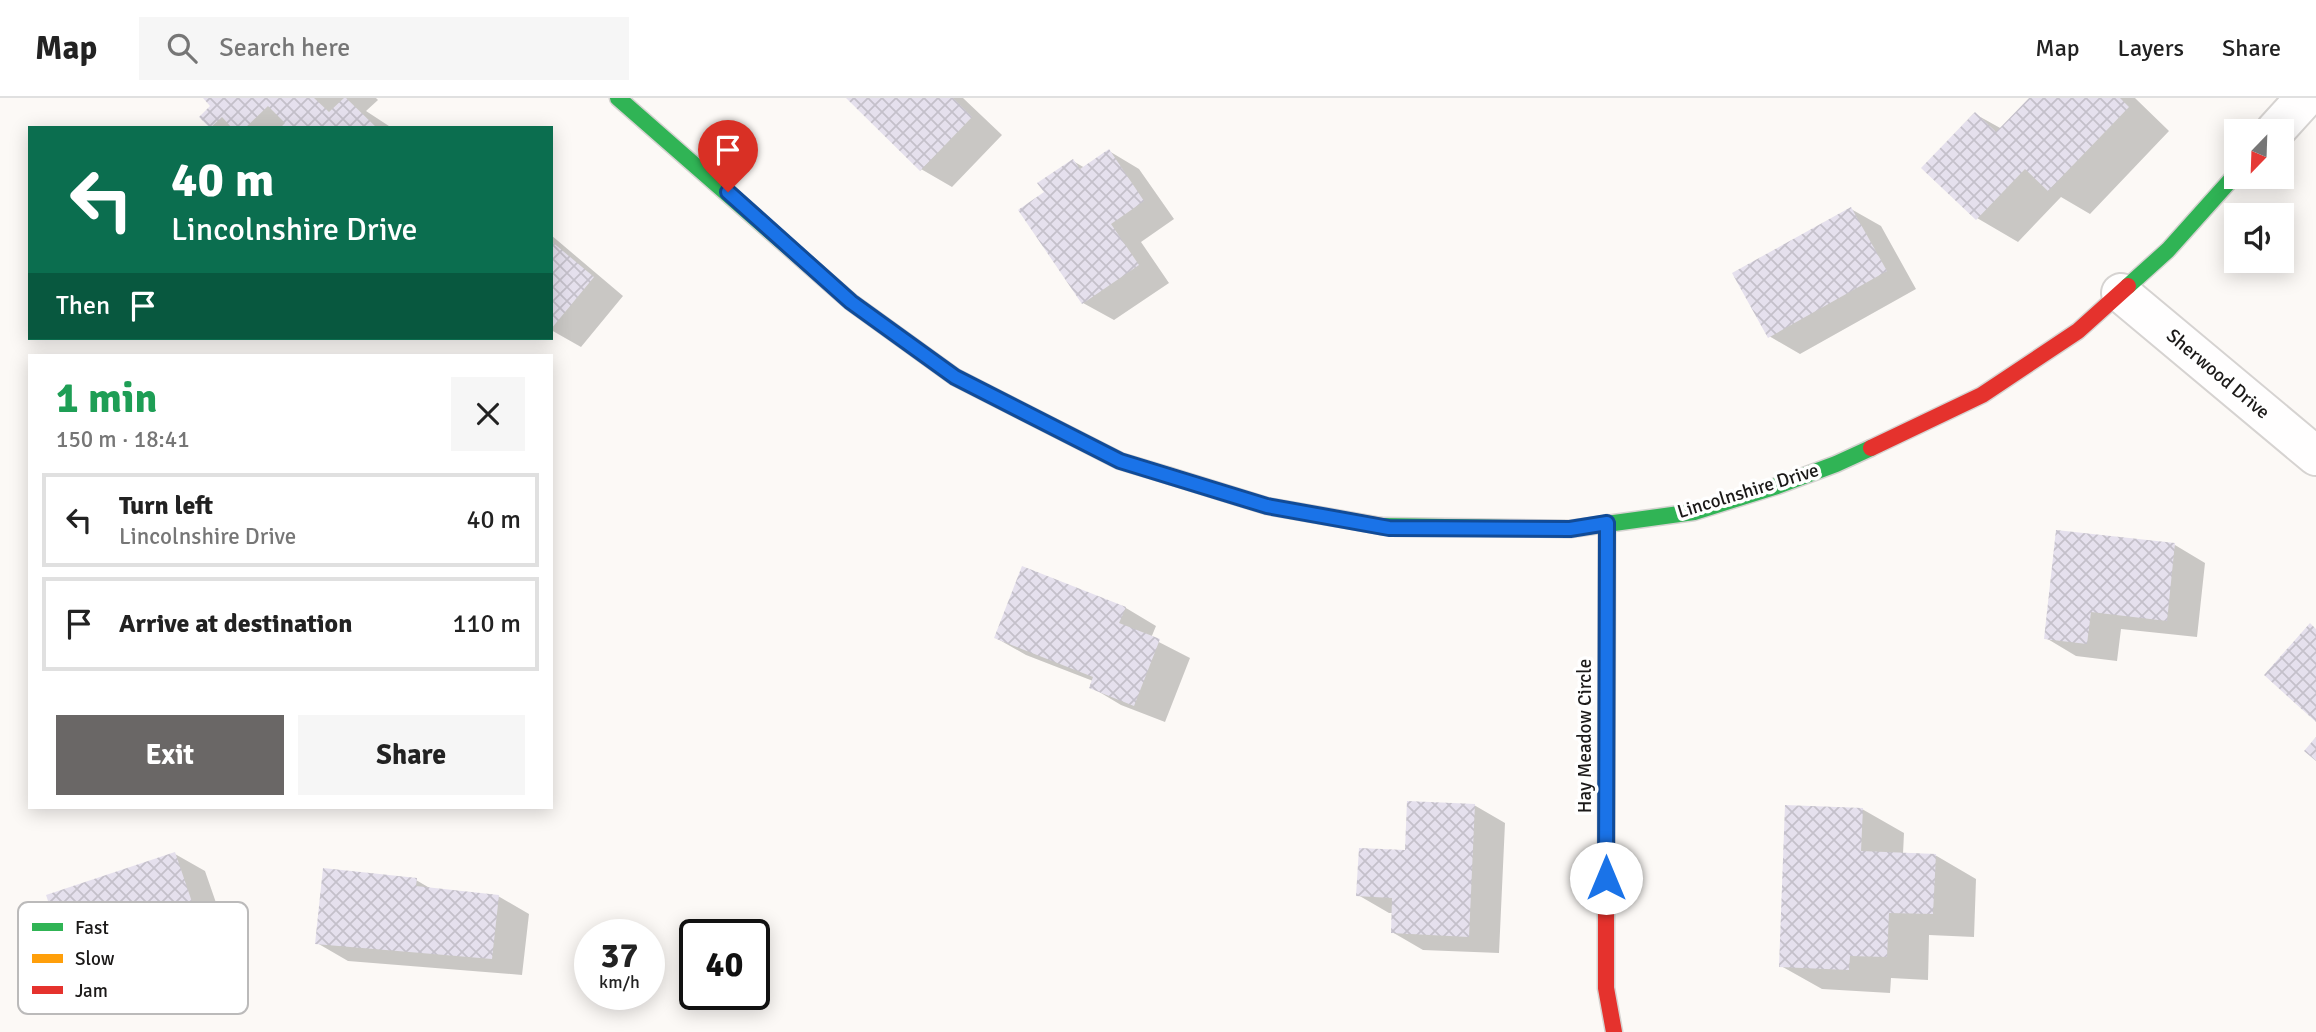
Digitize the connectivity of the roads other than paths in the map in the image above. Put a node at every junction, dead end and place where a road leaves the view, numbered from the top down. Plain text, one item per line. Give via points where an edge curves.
1 (618, 98) edge
2 (2305, 98) edge
3 (2286, 119) edge
4 (2224, 187) edge
5 (2121, 293) junction
6 (2316, 456) edge
7 (1607, 523) junction
8 (1614, 1032) edge

1 - 7 street, Lincolnshire Drive via 851,302 955,377 1120,461 1267,506 1389,528 1570,529
2 - 3 street
4 - 5 street, Lincolnshire Drive via 2168,250
5 - 6 street, Sherwood Drive
5 - 7 street, Lincolnshire Drive via 2078,331 1982,395 1836,464 1694,512
7 - 8 street, Hay Meadow Circle via 1606,988

